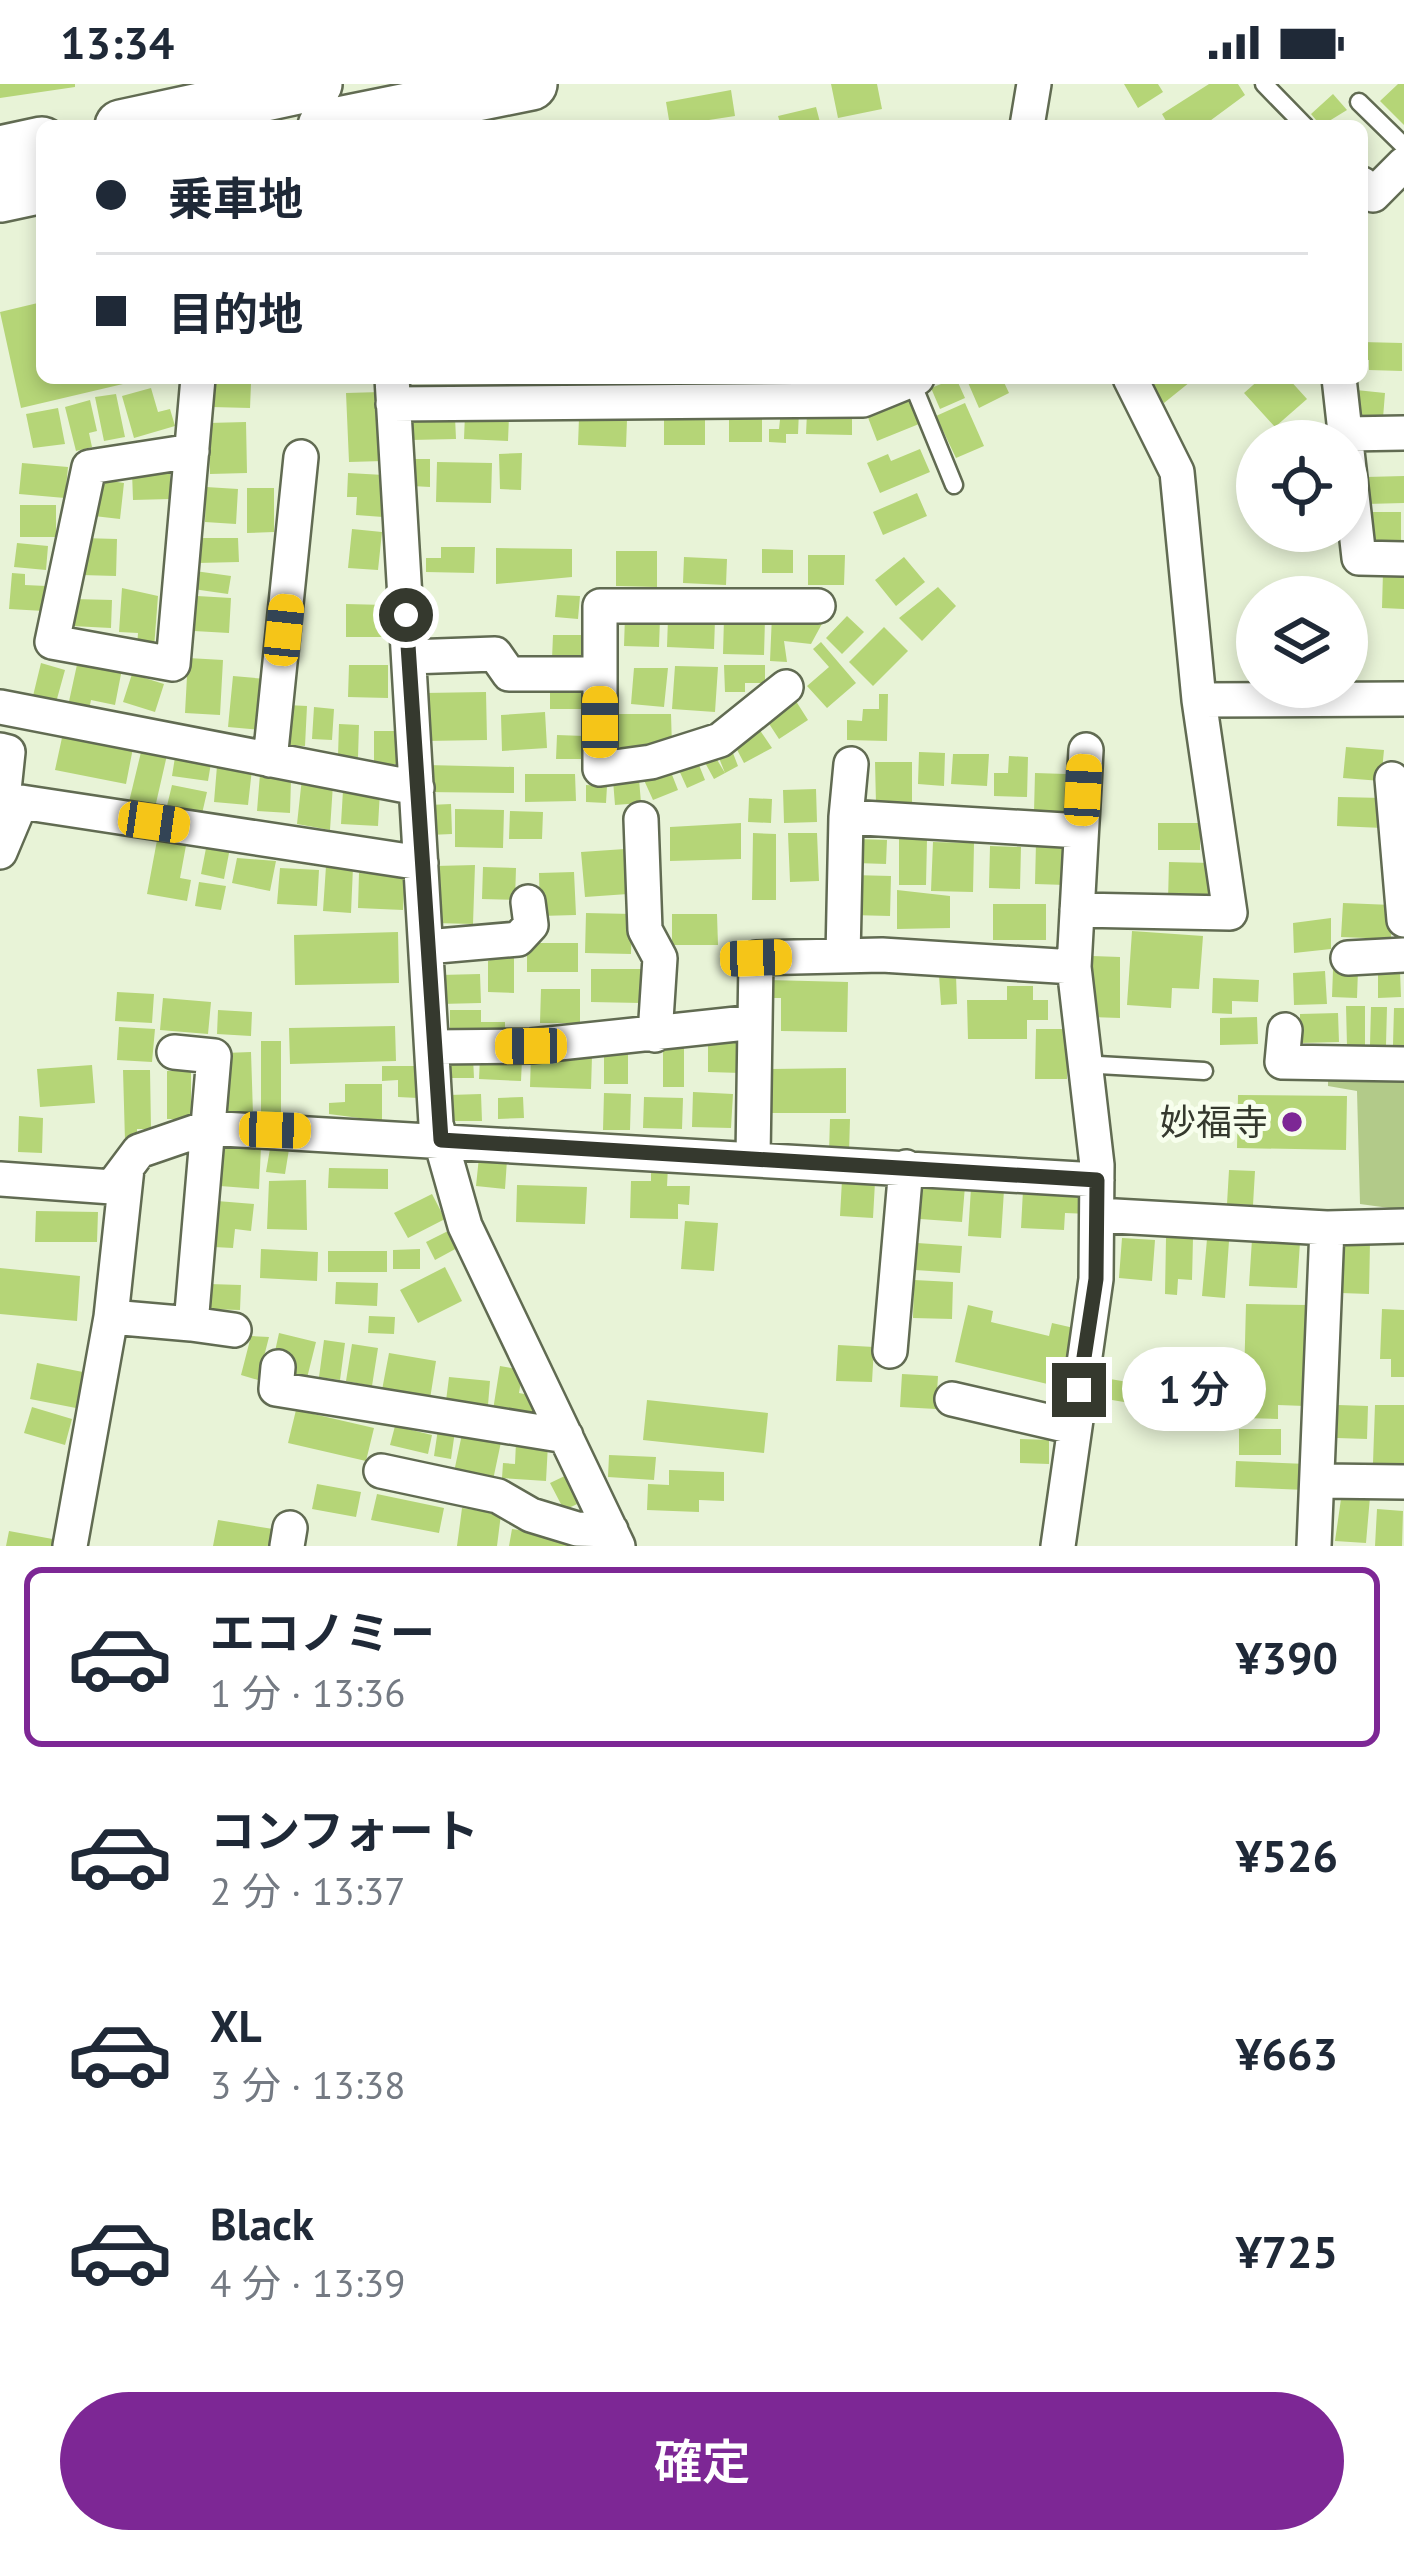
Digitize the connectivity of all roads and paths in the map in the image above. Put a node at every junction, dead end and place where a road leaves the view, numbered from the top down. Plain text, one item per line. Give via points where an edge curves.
1 (312, 84) edge
2 (531, 84) edge
3 (1034, 84) edge
4 (1264, 84) edge
5 (1359, 102) dead end
6 (148, 120) edge
7 (324, 120) edge
8 (355, 120) edge
9 (1028, 120) edge
10 (1299, 120) edge
11 (36, 144) edge
12 (1404, 146) edge
13 (0, 152) edge
14 (1404, 164) edge
15 (36, 189) edge
16 (1368, 189) edge
17 (0, 196) edge
18 (198, 384) edge
19 (902, 384) edge
20 (916, 384) edge
21 (1133, 384) edge
22 (1340, 384) edge
23 (392, 391) edge
24 (605, 392) edge
25 (1344, 420) edge
26 (1404, 433) edge
27 (1368, 439) edge
28 (192, 451) junction
29 (301, 457) dead end
30 (954, 485) dead end
31 (1358, 552) edge
32 (1404, 560) edge
33 (818, 606) dead end
34 (409, 657) junction
35 (600, 674) junction
36 (786, 687) dead end
37 (1404, 699) edge
38 (1199, 700) junction
39 (0, 706) edge
40 (0, 750) edge
41 (1086, 750) dead end
42 (270, 760) junction
43 (851, 764) dead end
44 (1392, 779) dead end
45 (417, 788) junction
46 (846, 817) junction
47 (641, 819) dead end
48 (0, 828) edge
49 (1081, 831) junction
50 (0, 853) edge
51 (421, 862) junction
52 (1400, 864) edge
53 (528, 902) dead end
54 (1077, 910) junction
55 (1404, 920) edge
56 (426, 947) junction
57 (1404, 955) edge
58 (843, 956) junction
59 (1348, 958) dead end
60 (1074, 967) junction
61 (755, 1022) junction
62 (1285, 1030) dead end
63 (655, 1035) junction
64 (432, 1047) junction
65 (174, 1052) dead end
66 (1081, 1064) junction
67 (1404, 1064) edge
68 (1204, 1071) dead end
69 (206, 1128) junction
70 (441, 1140) junction
71 (753, 1158) junction
72 (906, 1167) junction
73 (127, 1168) junction
74 (0, 1179) edge
75 (1097, 1180) junction
76 (1097, 1215) junction
77 (1404, 1226) edge
78 (1327, 1228) junction
79 (111, 1317) junction
80 (191, 1324) junction
81 (234, 1330) dead end
82 (890, 1352) dead end
83 (278, 1367) dead end
84 (952, 1399) dead end
85 (1073, 1427) junction
86 (566, 1436) junction
87 (381, 1472) dead end
88 (1321, 1481) junction
89 (1404, 1483) edge
90 (615, 1538) edge
91 (70, 1546) edge
92 (1058, 1546) edge
93 (1315, 1546) edge

1 - 6 main road
1 - 7 street
2 - 8 main road
3 - 9 street
4 - 10 lane
5 - 12 lane
11 - 13 main road
14 - 16 street via 1373,194
15 - 17 main road
18 - 28 street
19 - 24 street via 863,400
20 - 30 lane
21 - 38 street via 1177,472
22 - 25 street
23 - 24 street
23 - 34 street
26 - 27 street
28 - 28 street via 173,664 52,643 89,467
29 - 42 street
31 - 32 street
33 - 35 street via 600,605
34 - 35 street via 495,654 509,674
34 - 45 street
35 - 36 street via 600,770 720,740
37 - 38 street
38 - 54 street via 1230,913
39 - 42 street
40 - 48 street via 8,752
41 - 49 street
42 - 45 street
43 - 46 street
44 - 52 street
45 - 51 street
46 - 49 street
46 - 58 street
47 - 63 street via 645,930 660,958
49 - 54 street
50 - 51 street via 21,802
51 - 56 street
52 - 55 street
53 - 56 street via 531,925 518,939
54 - 60 street
56 - 64 street
57 - 59 street
58 - 60 street
58 - 61 street via 756,958
60 - 66 street
61 - 63 street
61 - 71 street
62 - 67 street via 1282,1062
63 - 64 street
64 - 70 street
65 - 69 street via 214,1056
66 - 68 lane
66 - 75 street
69 - 70 street
69 - 73 street via 140,1151
69 - 80 street
70 - 71 street
70 - 86 street via 465,1226
71 - 72 street
72 - 75 street
72 - 82 street
73 - 74 street via 112,1187
73 - 79 street
75 - 76 street
76 - 78 street
76 - 85 street via 1096,1279
77 - 78 street
78 - 88 street
79 - 80 street
79 - 91 street
80 - 81 street
83 - 86 street via 276,1389
84 - 85 street
85 - 92 street
86 - 90 street
87 - 90 street via 498,1496 531,1515
88 - 89 street
88 - 93 street

